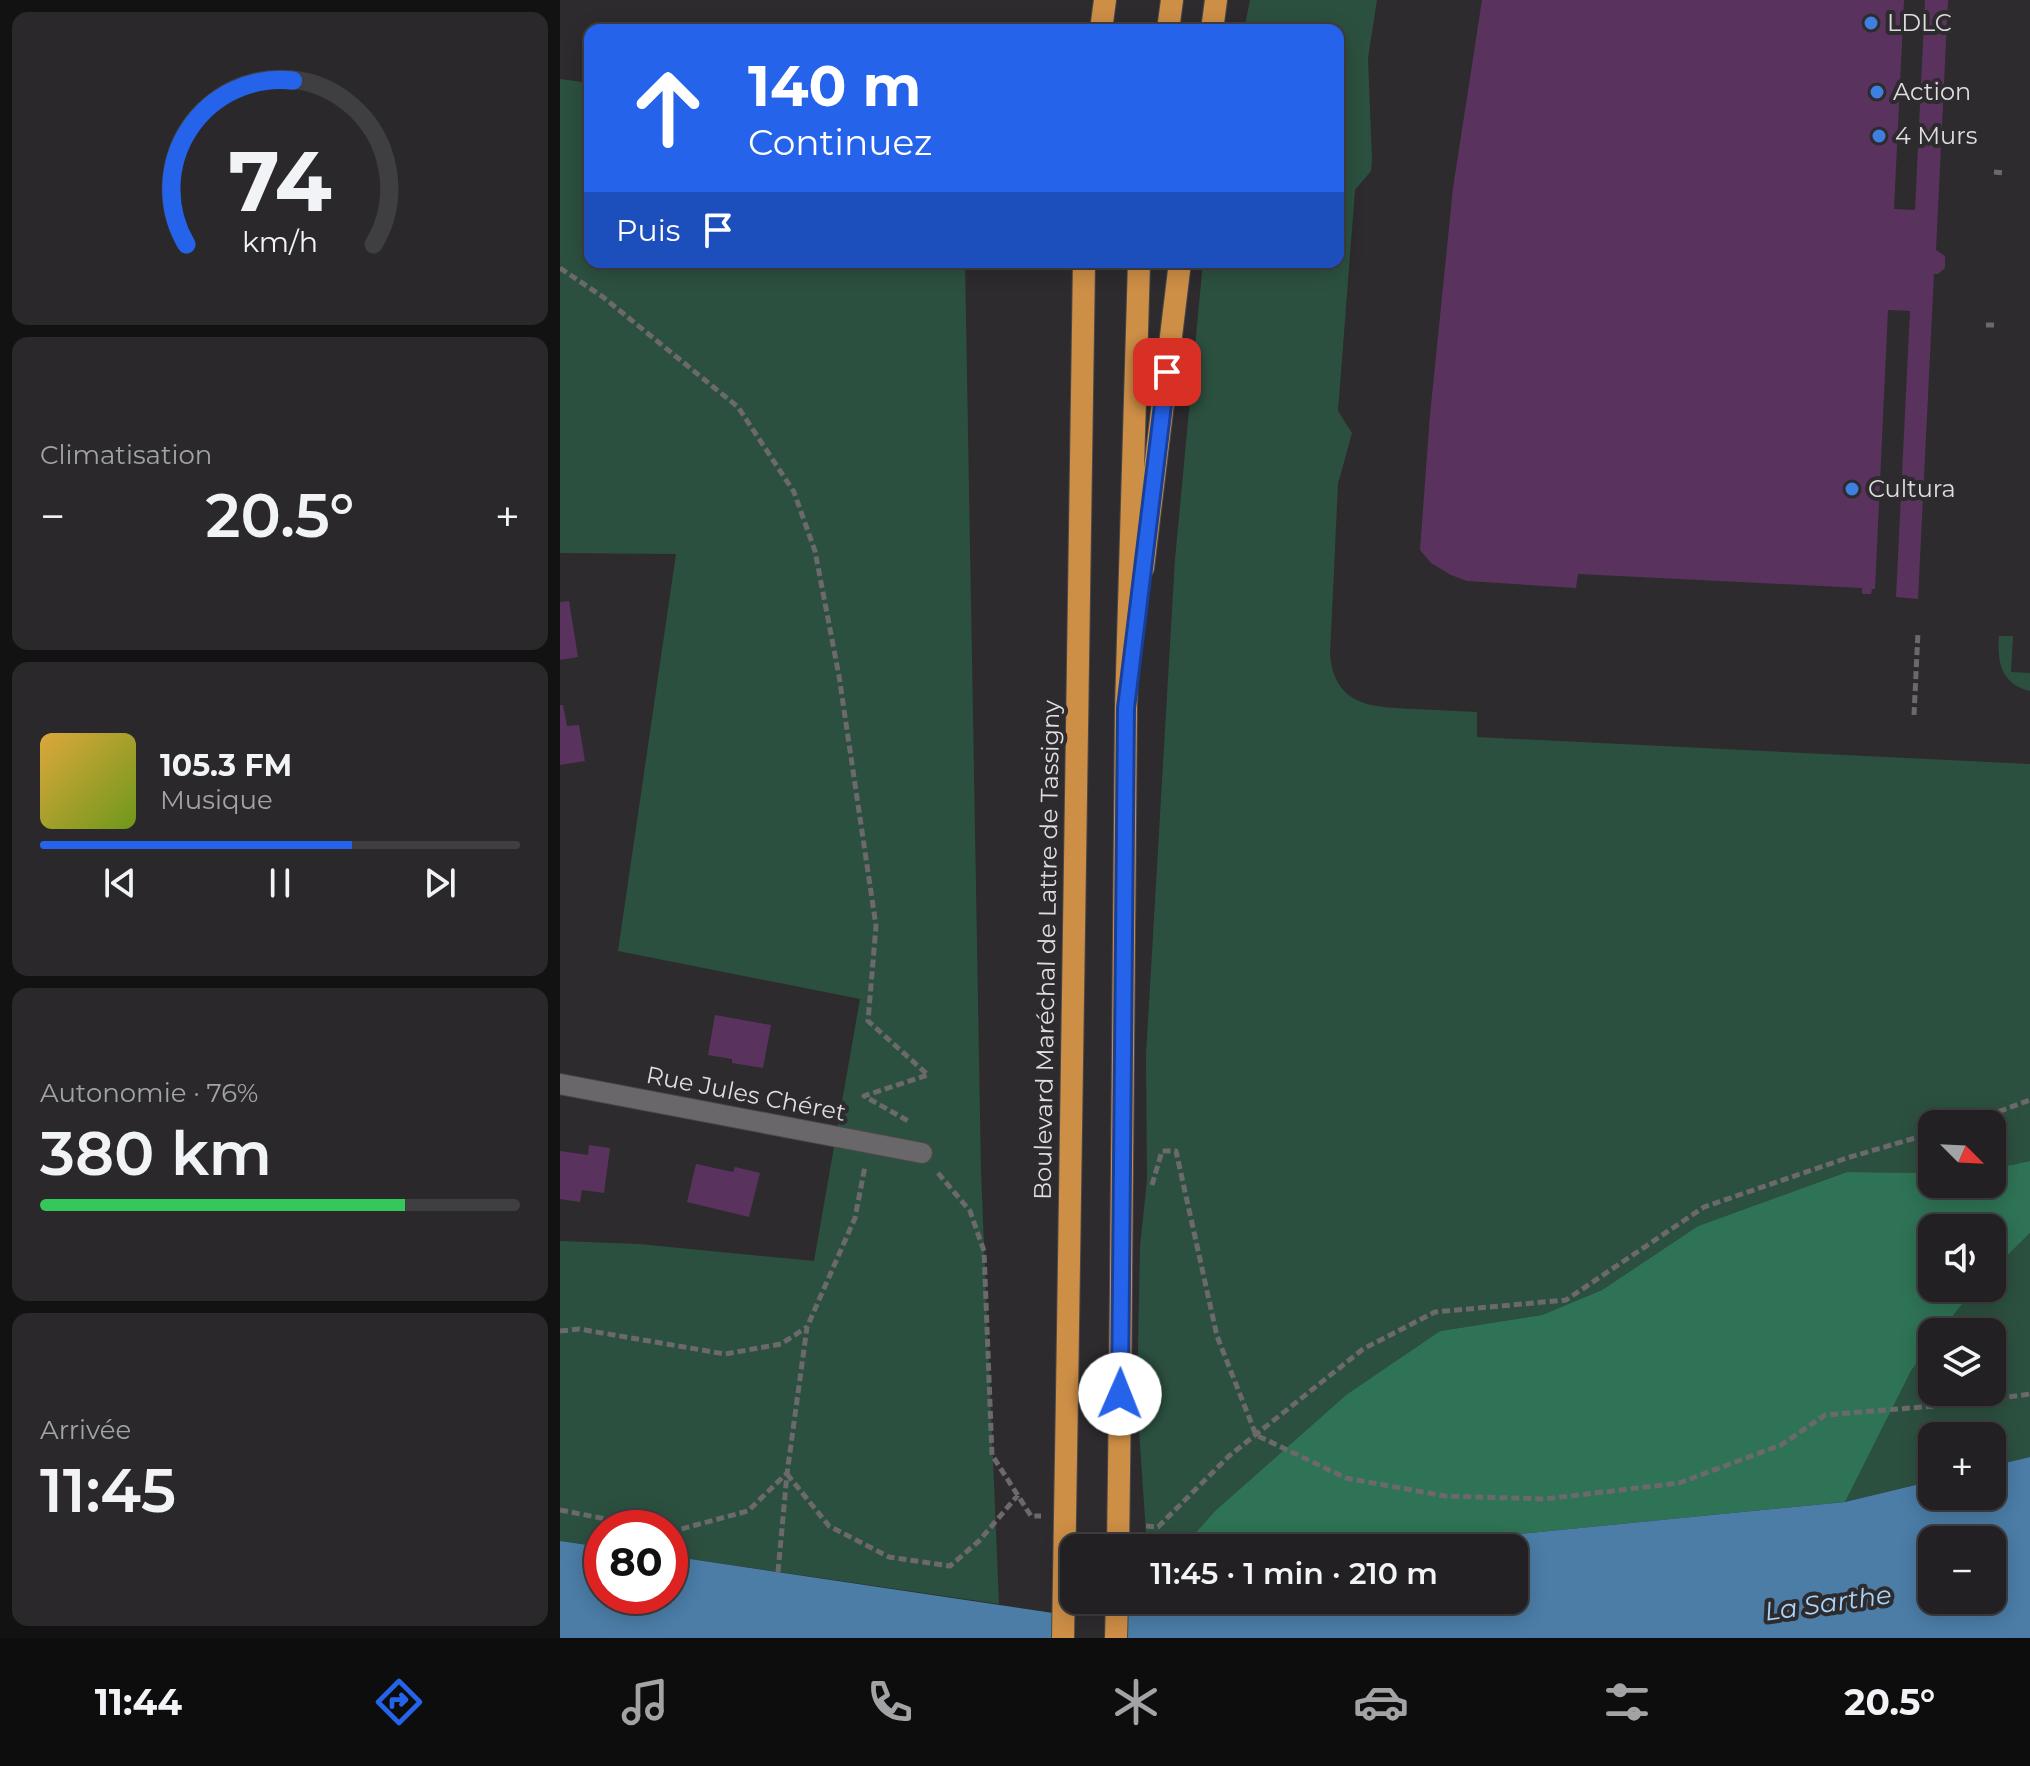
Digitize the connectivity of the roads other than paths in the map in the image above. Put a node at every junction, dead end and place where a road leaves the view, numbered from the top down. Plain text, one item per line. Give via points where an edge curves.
1 (1105, 0) edge
2 (1172, 0) edge
3 (1216, 0) edge
4 (1102, 24) edge
5 (1169, 24) edge
6 (1213, 24) edge
7 (1084, 268) edge
8 (1139, 268) edge
9 (1179, 268) edge
10 (1126, 708) junction
11 (560, 1084) edge
12 (922, 1153) road end
13 (1118, 1534) edge
14 (1117, 1614) edge
15 (1063, 1638) edge
16 (1116, 1638) edge

1 - 4 highway
2 - 5 highway
3 - 6 highway
7 - 15 highway, Boulevard Maréchal de Lattre de Tassigny, bridge
8 - 10 highway
9 - 10 highway
10 - 13 highway, bridge
11 - 12 street, Rue Jules Chéret
14 - 16 highway

